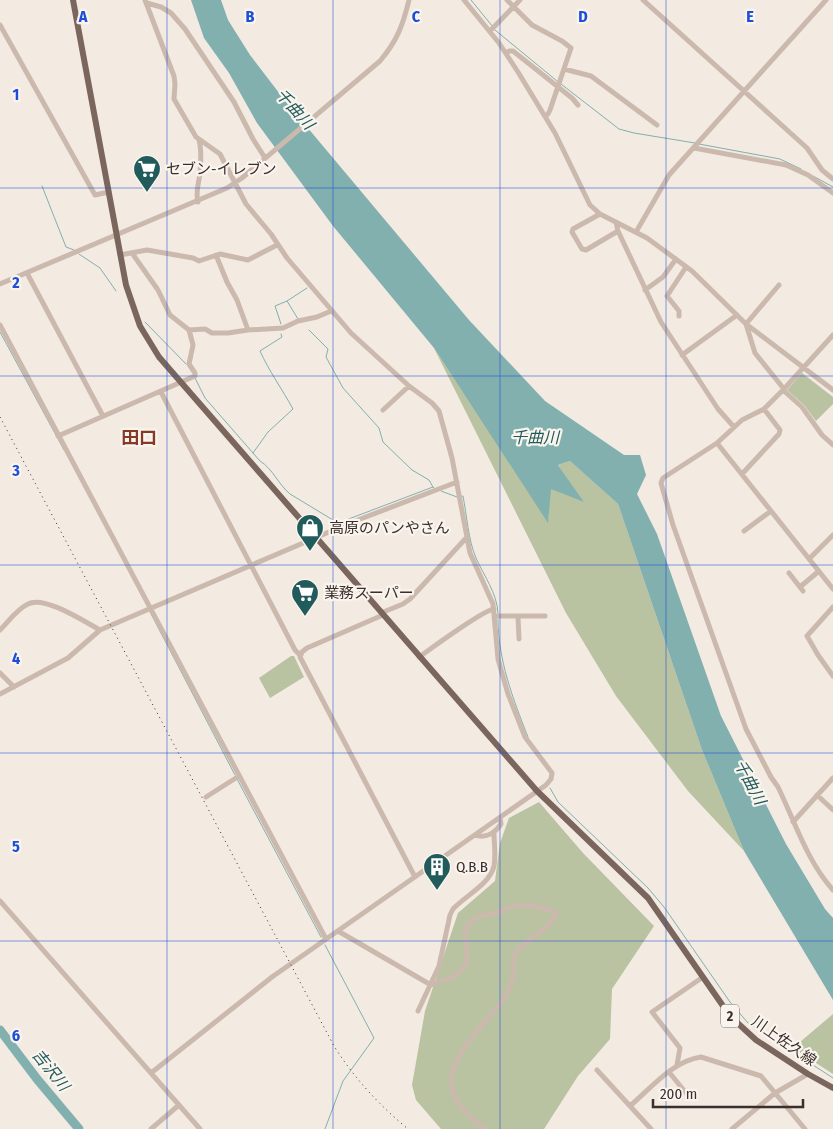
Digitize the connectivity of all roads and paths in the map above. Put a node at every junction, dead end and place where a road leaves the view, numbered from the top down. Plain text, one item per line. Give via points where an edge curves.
1 (72, 0) edge
2 (409, 0) edge
3 (464, 0) edge
4 (507, 0) edge
5 (520, 0) edge
6 (643, 0) edge
7 (826, 0) edge
8 (146, 2) edge
9 (514, 6) junction
10 (0, 25) edge
11 (493, 29) junction
12 (506, 53) junction
13 (564, 69) junction
14 (558, 84) junction
15 (744, 91) junction
16 (578, 105) dead end
17 (545, 116) junction
18 (656, 125) dead end
19 (199, 140) junction
20 (696, 145) junction
21 (267, 156) junction
22 (833, 179) edge
23 (235, 184) junction
24 (108, 192) junction
25 (833, 193) edge
26 (198, 202) junction
27 (600, 214) junction
28 (616, 222) junction
29 (618, 231) junction
30 (636, 232) junction
31 (117, 234) junction
32 (277, 245) junction
33 (132, 253) junction
34 (120, 255) junction
35 (216, 255) junction
36 (676, 259) junction
37 (686, 266) junction
38 (27, 273) junction
39 (0, 284) edge
40 (779, 285) dead end
41 (645, 290) junction
42 (331, 311) junction
43 (737, 315) junction
44 (678, 316) dead end
45 (746, 324) junction
46 (0, 326) edge
47 (189, 330) junction
48 (248, 330) junction
49 (833, 335) edge
50 (682, 355) junction
51 (803, 368) junction
52 (180, 383) junction
53 (409, 386) junction
54 (784, 390) junction
55 (833, 390) edge
56 (161, 392) junction
57 (764, 409) junction
58 (383, 410) dead end
59 (103, 416) junction
60 (734, 427) junction
61 (58, 436) junction
62 (717, 443) junction
63 (833, 445) edge
64 (742, 474) junction
65 (457, 482) junction
66 (771, 511) junction
67 (744, 531) dead end
68 (833, 536) edge
69 (315, 538) junction
70 (467, 538) junction
71 (809, 559) junction
72 (251, 565) junction
73 (819, 571) junction
74 (789, 573) dead end
75 (833, 589) edge
76 (833, 607) edge
77 (150, 608) junction
78 (494, 609) junction
79 (382, 614) junction
80 (494, 616) junction
81 (518, 616) junction
82 (545, 616) dead end
83 (0, 630) edge
84 (100, 630) junction
85 (519, 639) dead end
86 (300, 655) junction
87 (419, 657) junction
88 (0, 673) edge
89 (833, 676) edge
90 (14, 687) junction
91 (0, 694) edge
92 (237, 777) junction
93 (833, 778) edge
94 (537, 791) junction
95 (817, 795) junction
96 (206, 797) dead end
97 (833, 810) edge
98 (500, 818) junction
99 (793, 822) junction
100 (494, 833) junction
101 (475, 836) junction
102 (414, 877) junction
103 (833, 890) edge
104 (0, 901) edge
105 (338, 931) junction
106 (326, 939) junction
107 (703, 977) junction
108 (431, 984) junction
109 (418, 1011) dead end
110 (677, 1065) junction
111 (597, 1070) dead end
112 (151, 1072) junction
113 (669, 1072) junction
114 (808, 1074) junction
115 (833, 1088) edge
116 (776, 1094) junction
117 (690, 1098) dead end
118 (179, 1105) junction
119 (631, 1105) junction
120 (152, 1129) edge
121 (200, 1129) edge
122 (485, 1129) edge
123 (651, 1129) edge
124 (732, 1129) edge
125 (805, 1129) edge

1 - 24 main road, 2
2 - 21 street via 394,44 380,61
3 - 11 street
4 - 9 street
5 - 9 street
6 - 15 street
7 - 15 street
8 - 19 street via 174,76 174,99
8 - 21 street via 171,13 185,29 234,102 253,139
9 - 11 street
9 - 13 street via 532,25 570,46
10 - 24 street via 95,195
11 - 12 street
12 - 14 street via 513,52
12 - 17 street
13 - 14 street
13 - 18 street via 591,76
14 - 16 street
14 - 17 street
15 - 20 street
15 - 22 street via 806,148
17 - 27 street via 587,200
19 - 23 street via 220,154
19 - 26 street
20 - 25 street via 786,165 808,175
20 - 30 street via 669,175
21 - 23 street
23 - 26 street
23 - 32 street
24 - 31 main road, 2
26 - 31 street
27 - 28 street
27 - 29 street via 573,229 582,249 586,250
28 - 29 street
28 - 30 street
29 - 41 street
30 - 36 street
31 - 34 main road, 2
31 - 38 street
32 - 35 street via 248,260
32 - 42 street
33 - 34 street
33 - 35 street via 147,250 199,261
33 - 47 street via 158,290 170,314
34 - 52 main road, 2 via 140,326 159,358
35 - 48 street
36 - 37 street
36 - 41 street via 663,277
37 - 43 street
37 - 44 street via 667,296 679,311
38 - 39 street
38 - 59 street
40 - 45 street
41 - 50 street
42 - 48 street via 283,328
42 - 53 street via 350,333
43 - 45 street
43 - 50 street
45 - 51 street
45 - 54 street via 755,353
46 - 61 street
47 - 48 street via 228,333
47 - 52 street via 193,345 189,364 195,377
49 - 51 street
50 - 60 street
51 - 54 street
51 - 55 street
52 - 56 street
52 - 69 main road, 2
53 - 58 street
53 - 65 street via 439,411
54 - 57 street
54 - 63 street
56 - 59 street
56 - 72 street
57 - 60 street
57 - 64 street via 780,430 779,434
59 - 61 street
60 - 62 street
61 - 77 street
62 - 64 street
62 - 99 street via 661,483 746,729
64 - 66 street
65 - 69 street
65 - 70 street
66 - 67 street
66 - 71 street
68 - 71 street
69 - 72 street
69 - 79 main road, 2
70 - 78 street via 470,553
70 - 79 street via 410,599
71 - 73 street
72 - 77 street
72 - 86 street
73 - 74 street via 802,589
73 - 75 street
76 - 89 street via 807,636
77 - 84 street
77 - 92 street
78 - 80 street
78 - 87 street
79 - 86 street via 307,648
79 - 87 main road, 2
80 - 81 street
80 - 94 street via 498,659 508,694 525,737 552,773 549,782
81 - 82 street
81 - 85 street
83 - 84 street via 27,604 34,602 51,605
84 - 90 street via 68,658
86 - 102 street
87 - 94 main road, 2
88 - 90 street
90 - 91 street
92 - 96 street
92 - 106 street
93 - 95 street
94 - 98 street
94 - 107 main road, 川上佐久線 / 2 via 648,898
95 - 97 street
95 - 99 street
98 - 100 street via 501,824
98 - 101 street
99 - 103 street via 816,868
100 - 101 street
100 - 108 street via 492,873 453,909 439,966
101 - 102 street
102 - 105 street
104 - 112 street
105 - 106 street
105 - 108 street
106 - 112 street via 248,995
107 - 110 street via 652,1012 679,1045
107 - 114 main road, 川上佐久線 / 2 via 718,1001 744,1029
108 - 109 street
108 - 122 street via 460,972 468,958 466,929 479,915 496,913 511,906 555,912 554,919 514,954 512,981 503,999 460,1054 452,1074 451,1088 456,1101
110 - 113 street
110 - 116 street via 694,1058 708,1058 761,1076
111 - 119 street
112 - 118 street
113 - 117 street
113 - 119 street
114 - 115 main road, 川上佐久線 / 2
114 - 116 street
116 - 124 street
116 - 125 street
118 - 120 street
118 - 121 street
119 - 123 street

